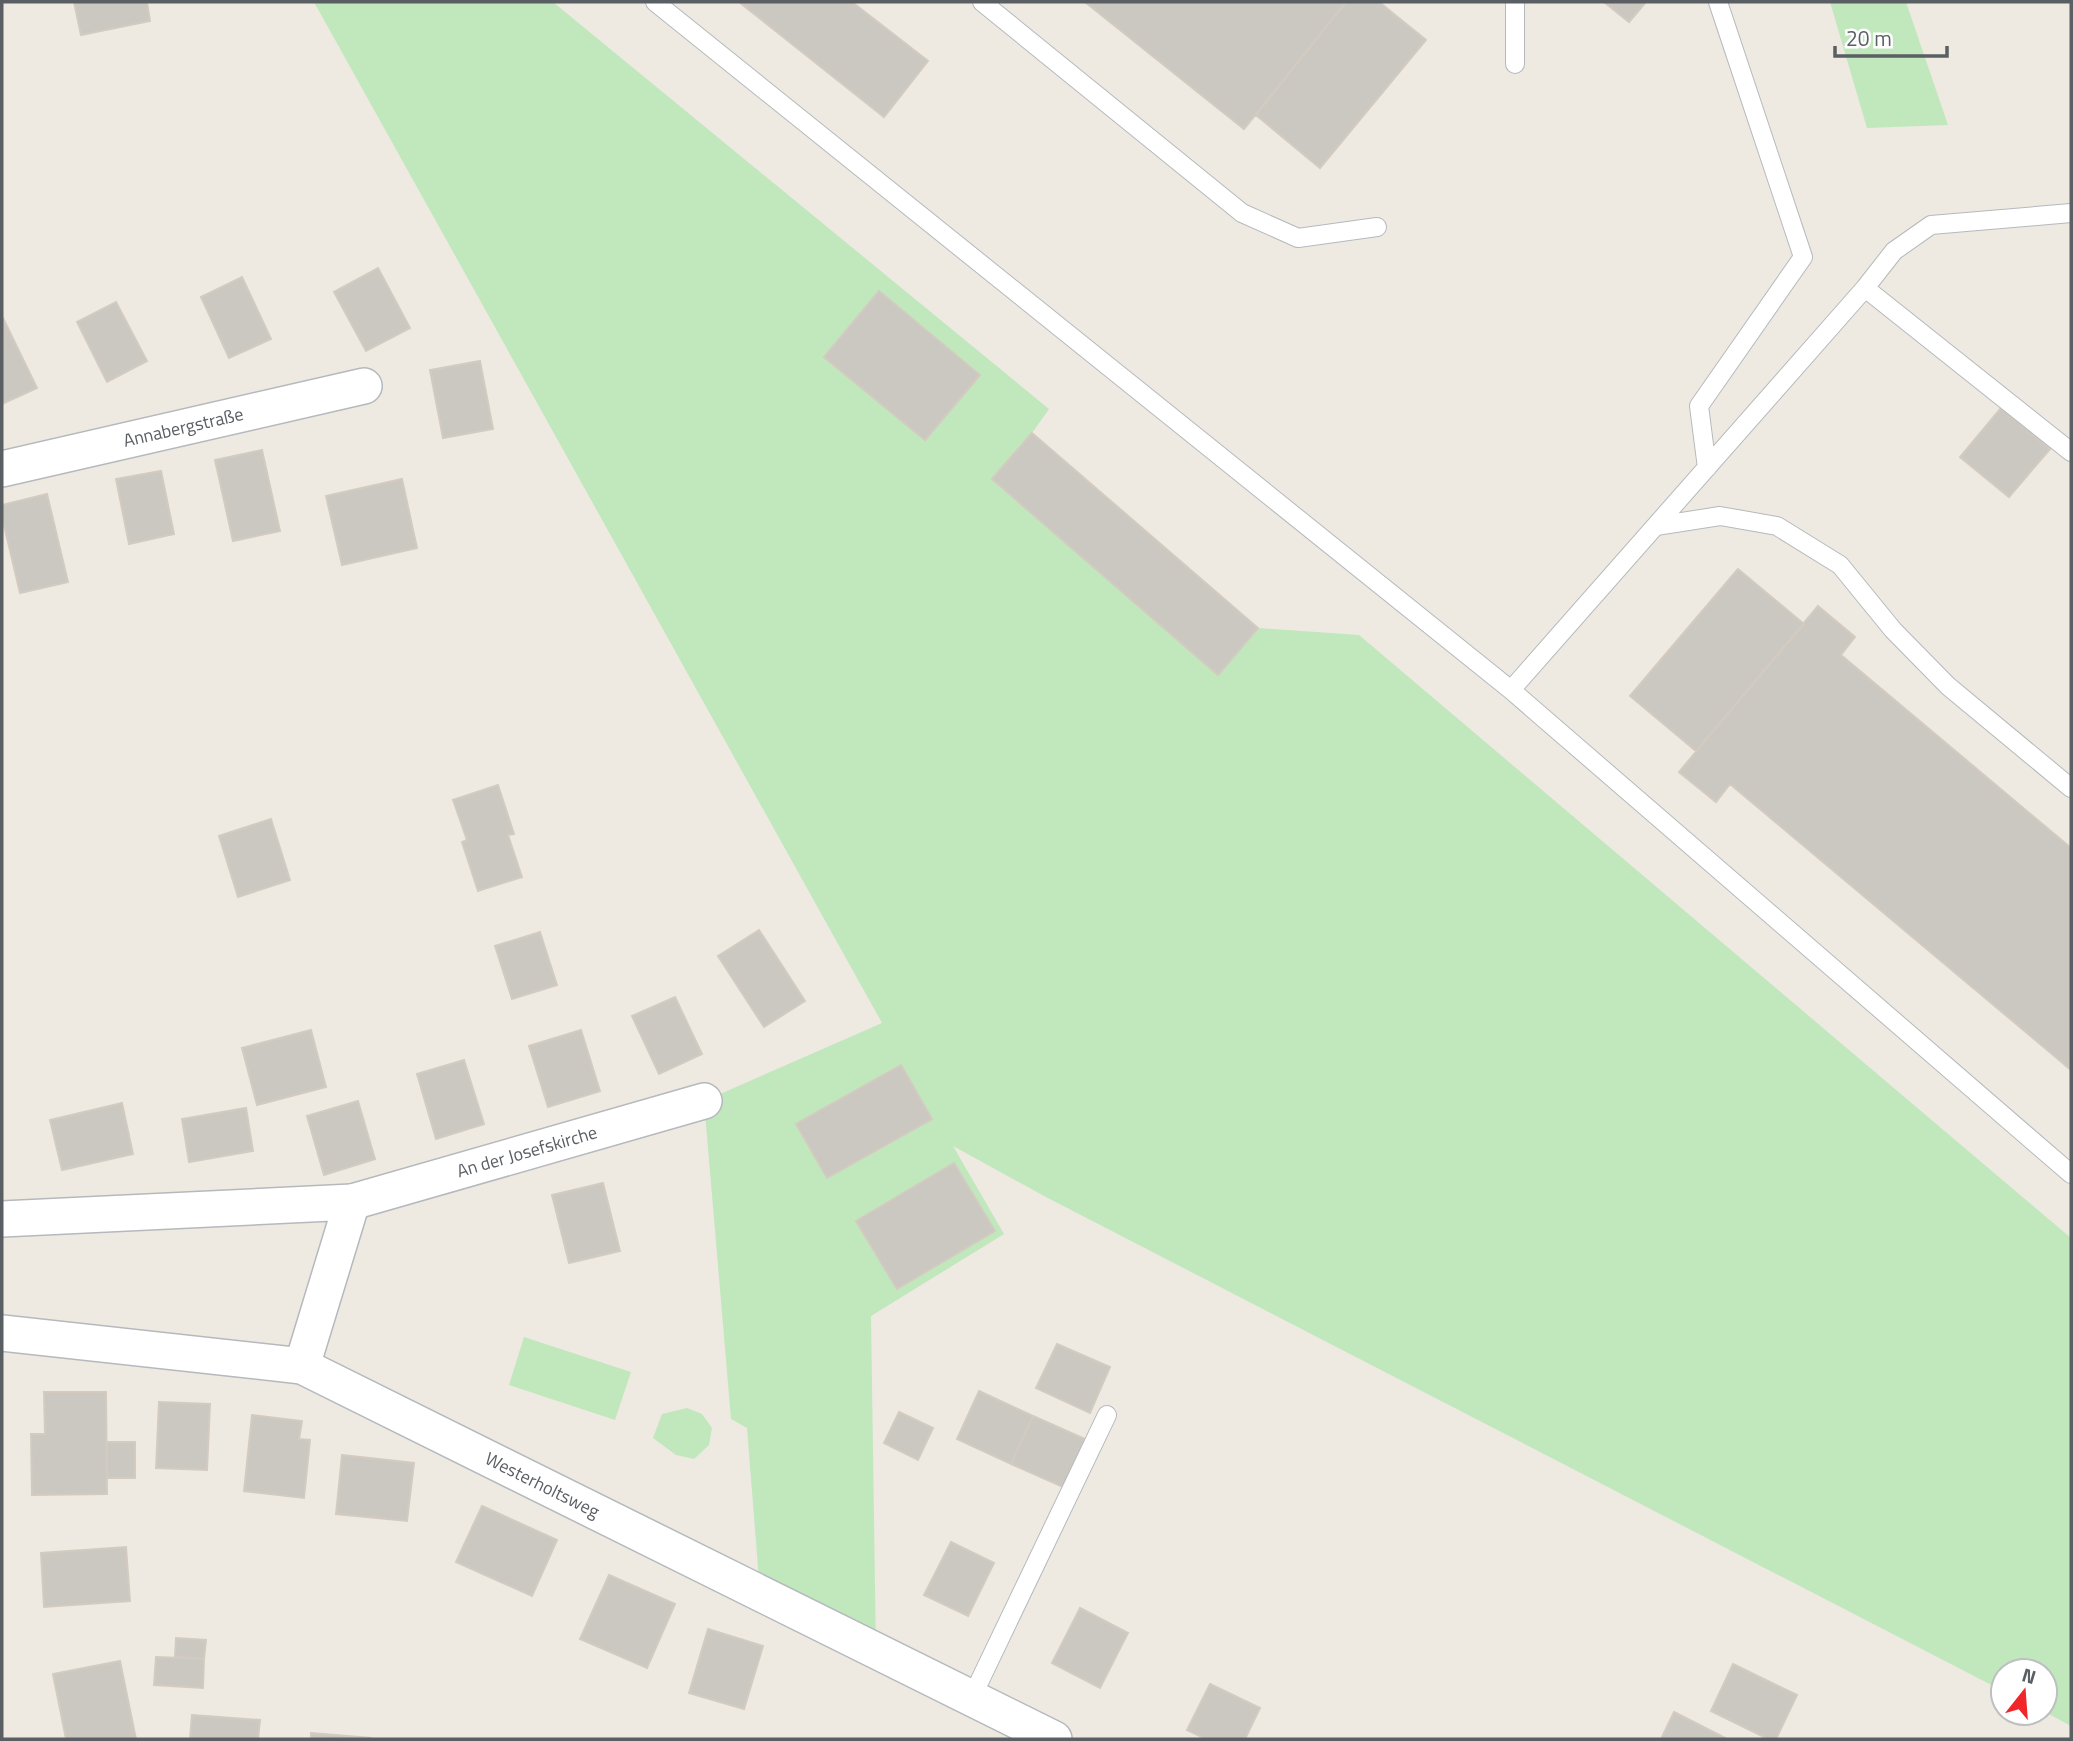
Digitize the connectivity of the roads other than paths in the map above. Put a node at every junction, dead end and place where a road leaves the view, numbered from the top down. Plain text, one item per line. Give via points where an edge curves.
1 (654, 2) edge
2 (982, 2) edge
3 (1515, 2) edge
4 (1718, 2) edge
5 (1515, 64) dead end
6 (2071, 213) edge
7 (1377, 227) dead end
8 (1865, 288) junction
9 (364, 386) dead end
10 (2071, 452) edge
11 (1707, 468) junction
12 (2, 469) edge
13 (1656, 526) junction
14 (1511, 690) junction
15 (2071, 788) edge
16 (704, 1101) dead end
17 (2071, 1174) edge
18 (352, 1202) junction
19 (2, 1219) edge
20 (2, 1333) edge
21 (302, 1366) junction
22 (1107, 1415) dead end
23 (971, 1699) junction
24 (1054, 1739) edge

1 - 14 lane
2 - 7 lane via 1242,213 1298,238
3 - 5 lane
4 - 11 lane via 1803,257 1699,406
6 - 8 lane via 1931,225 1894,251
8 - 10 lane
8 - 11 lane
9 - 12 street, Annabergstraße
11 - 13 lane
13 - 14 lane
13 - 15 lane via 1720,516 1777,526 1840,565 1893,630 1948,686
14 - 17 lane
16 - 18 street, An der Josefskirche
18 - 19 street, An der Josefskirche
18 - 21 street
20 - 21 street, Westerholtsweg
21 - 23 street, Westerholtsweg
22 - 23 lane
23 - 24 street, Westerholtsweg

